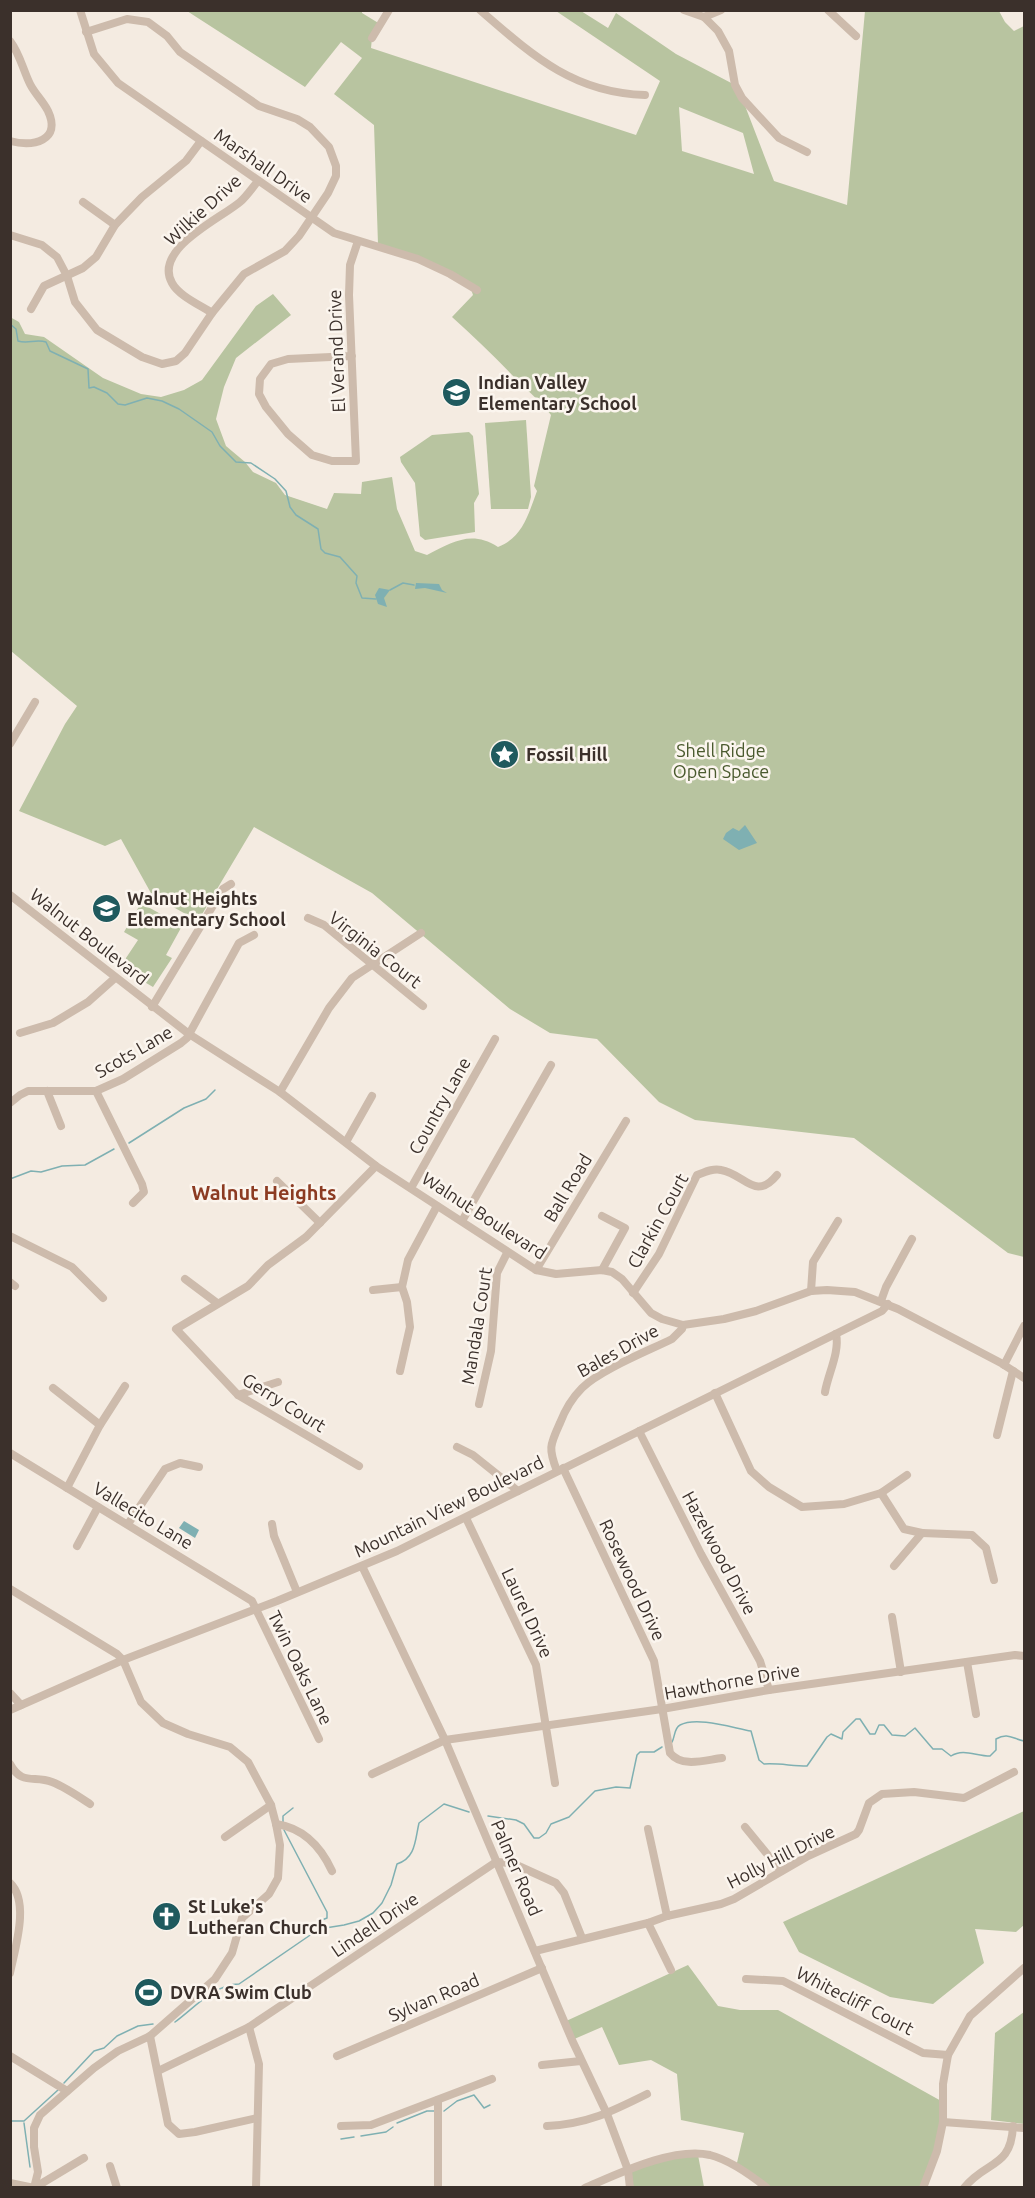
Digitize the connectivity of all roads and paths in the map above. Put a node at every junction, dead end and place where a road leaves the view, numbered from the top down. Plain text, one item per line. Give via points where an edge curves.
1 (80, 10) edge
2 (389, 10) edge
3 (480, 10) edge
4 (684, 10) edge
5 (721, 10) edge
6 (828, 10) edge
7 (704, 16) junction
8 (86, 32) junction
9 (856, 36) dead end
10 (372, 38) dead end
11 (10, 41) edge
12 (645, 94) dead end
13 (10, 141) edge
14 (201, 141) junction
15 (807, 152) dead end
16 (258, 181) junction
17 (83, 202) dead end
18 (312, 218) junction
19 (115, 225) junction
20 (10, 235) edge
21 (358, 241) junction
22 (67, 276) junction
23 (477, 290) dead end
24 (31, 309) dead end
25 (212, 313) junction
26 (352, 356) junction
27 (35, 702) dead end
28 (10, 744) edge
29 (231, 884) dead end
30 (10, 895) edge
31 (308, 918) dead end
32 (421, 933) dead end
33 (254, 935) dead end
34 (372, 965) junction
35 (115, 978) junction
36 (152, 1006) junction
37 (423, 1006) dead end
38 (20, 1033) dead end
39 (189, 1034) junction
40 (495, 1039) dead end
41 (551, 1065) dead end
42 (47, 1091) junction
43 (96, 1091) junction
44 (280, 1092) junction
45 (372, 1096) dead end
46 (10, 1103) edge
47 (626, 1121) dead end
48 (61, 1126) dead end
49 (346, 1142) junction
50 (376, 1166) junction
51 (777, 1175) dead end
52 (276, 1181) dead end
53 (411, 1188) junction
54 (133, 1203) dead end
55 (437, 1206) junction
56 (602, 1216) dead end
57 (462, 1221) junction
58 (838, 1221) dead end
59 (320, 1223) junction
60 (10, 1236) edge
61 (912, 1239) dead end
62 (507, 1253) junction
63 (536, 1270) junction
64 (602, 1270) junction
65 (185, 1279) dead end
66 (402, 1287) junction
67 (373, 1290) dead end
68 (811, 1291) junction
69 (633, 1293) junction
70 (103, 1298) dead end
71 (217, 1303) junction
72 (884, 1303) junction
73 (683, 1325) junction
74 (1024, 1326) edge
75 (836, 1334) junction
76 (1004, 1365) junction
77 (400, 1371) dead end
78 (1013, 1371) junction
79 (1024, 1378) edge
80 (278, 1382) dead end
81 (125, 1386) dead end
82 (53, 1388) dead end
83 (825, 1392) dead end
84 (715, 1393) junction
85 (238, 1395) junction
86 (479, 1404) dead end
87 (100, 1425) junction
88 (639, 1431) junction
89 (997, 1435) dead end
90 (457, 1447) dead end
91 (10, 1453) edge
92 (359, 1466) dead end
93 (199, 1467) dead end
94 (560, 1470) junction
95 (907, 1475) dead end
96 (67, 1488) junction
97 (518, 1491) junction
98 (881, 1493) junction
99 (98, 1507) junction
100 (466, 1518) junction
101 (128, 1524) junction
102 (272, 1524) dead end
103 (922, 1533) junction
104 (77, 1546) dead end
105 (362, 1566) junction
106 (894, 1566) dead end
107 (994, 1580) dead end
108 (10, 1589) edge
109 (297, 1592) junction
110 (255, 1609) junction
111 (892, 1617) dead end
112 (1024, 1656) edge
113 (123, 1660) junction
114 (967, 1662) junction
115 (902, 1672) junction
116 (769, 1690) junction
117 (10, 1693) edge
118 (21, 1705) junction
119 (662, 1709) junction
120 (10, 1710) edge
121 (976, 1714) dead end
122 (546, 1725) junction
123 (319, 1739) dead end
124 (445, 1740) junction
125 (722, 1758) dead end
126 (10, 1764) edge
127 (1014, 1772) dead end
128 (372, 1774) dead end
129 (555, 1784) dead end
130 (90, 1804) dead end
131 (271, 1805) junction
132 (276, 1824) junction
133 (745, 1827) dead end
134 (648, 1829) dead end
135 (225, 1837) dead end
136 (496, 1862) junction
137 (332, 1871) dead end
138 (782, 1871) junction
139 (10, 1883) edge
140 (667, 1916) junction
141 (648, 1923) junction
142 (582, 1938) junction
143 (535, 1951) junction
144 (542, 1968) junction
145 (1024, 1968) edge
146 (671, 1970) dead end
147 (10, 1972) edge
148 (746, 1979) dead end
149 (249, 2027) junction
150 (150, 2036) junction
151 (948, 2055) junction
152 (10, 2056) edge
153 (337, 2056) dead end
154 (581, 2061) junction
155 (542, 2064) dead end
156 (158, 2071) junction
157 (492, 2079) dead end
158 (67, 2091) junction
159 (647, 2094) dead end
160 (438, 2100) junction
161 (607, 2114) junction
162 (257, 2118) junction
163 (943, 2122) junction
164 (341, 2126) dead end
165 (547, 2126) dead end
166 (1013, 2126) junction
167 (1024, 2128) edge
168 (84, 2158) dead end
169 (110, 2166) dead end
170 (628, 2170) junction
171 (10, 2183) edge
172 (34, 2187) edge
173 (117, 2187) edge
174 (256, 2187) edge
175 (438, 2187) edge
176 (585, 2187) edge
177 (630, 2187) edge
178 (767, 2187) edge
179 (923, 2187) edge
180 (964, 2187) edge

1 - 8 street, Marshall Drive
2 - 10 street
3 - 12 street via 524,49 573,79 617,93
4 - 7 street
5 - 7 street
6 - 9 street
7 - 15 street via 729,51 735,85 742,98 779,138
8 - 14 street, Marshall Drive via 94,54 118,83
8 - 18 street via 127,19 148,22 180,52 259,106 310,127 329,147 336,166 333,182
11 - 13 street via 52,121 50,132 41,142
14 - 16 street, Marshall Drive
14 - 19 street via 186,160
16 - 18 street, Marshall Drive
16 - 25 street, Wilkie Drive via 240,202 177,250 169,264 174,286
17 - 19 street
18 - 21 street, Marshall Drive
18 - 25 street via 285,251 244,274
19 - 22 street via 96,257
20 - 22 street via 42,245 57,257
21 - 23 street, Marshall Drive via 418,259
21 - 26 street, El Verand Drive via 350,265
22 - 24 street via 44,286
22 - 25 street via 75,302 97,330 142,357 162,364 176,361 185,352
26 - 26 street, El Verand Drive via 288,359 271,364 260,379 259,393 266,407 288,434 312,455 332,461 356,461
27 - 28 street
29 - 36 street via 223,890
30 - 35 street, Walnut Boulevard
31 - 34 street, Virginia Court via 324,925
32 - 34 street
33 - 39 street, Scots Lane via 239,944
34 - 37 street, Virginia Court
34 - 44 street via 352,978 329,1008
35 - 36 street, Walnut Boulevard
35 - 38 street via 88,1002 53,1023
36 - 39 street, Walnut Boulevard
39 - 43 street, Scots Lane via 133,1073
39 - 44 street, Walnut Boulevard
40 - 53 street, Country Lane
41 - 57 street
42 - 43 street, Scots Lane
42 - 46 street, Scots Lane via 28,1092
42 - 48 street
43 - 54 street via 142,1184 144,1192
44 - 49 street, Walnut Boulevard
45 - 49 street
47 - 63 street, Ball Road
49 - 50 street, Walnut Boulevard
50 - 53 street, Walnut Boulevard
50 - 59 street
51 - 69 street, Clarkin Court via 768,1186 761,1187 721,1170 698,1175 659,1254
52 - 59 street
53 - 55 street, Walnut Boulevard
55 - 57 street, Walnut Boulevard
55 - 66 street via 408,1260
56 - 64 street via 625,1228
57 - 62 street, Walnut Boulevard
58 - 68 street via 813,1262
59 - 71 street via 248,1286
60 - 70 street via 72,1267
61 - 72 street via 886,1287
62 - 63 street, Walnut Boulevard
62 - 86 street, Mandala Court via 497,1273 491,1351
63 - 64 street, Walnut Boulevard via 556,1274
64 - 69 street via 617,1274
65 - 71 street
66 - 67 street
66 - 77 street via 410,1327
68 - 72 street via 848,1291
68 - 73 street via 756,1311
69 - 73 street via 651,1313
71 - 85 street, Gerry Court via 176,1329
72 - 75 street, Mountain View Boulevard via 882,1311
72 - 76 street
73 - 94 street, Bales Drive via 672,1339 593,1379 574,1396 550,1445 550,1454
74 - 76 street
75 - 83 street via 838,1340
75 - 84 street, Mountain View Boulevard
76 - 78 street
78 - 79 street
78 - 89 street
80 - 85 street
81 - 87 street
82 - 87 street
84 - 88 street, Mountain View Boulevard
84 - 98 street via 751,1471 768,1487 802,1506 844,1504
85 - 92 street, Gerry Court
87 - 96 street
88 - 94 street, Mountain View Boulevard
88 - 116 street, Hazelwood Drive via 760,1661
90 - 97 street
91 - 96 street, Vallecito Lane
93 - 101 street via 180,1463 165,1469
94 - 97 street, Mountain View Boulevard
94 - 119 street, Rosewood Drive via 654,1661
95 - 98 street
96 - 99 street, Vallecito Lane
97 - 100 street, Mountain View Boulevard
98 - 103 street via 904,1528
99 - 101 street, Vallecito Lane
99 - 104 street
100 - 105 street, Mountain View Boulevard
100 - 122 street, Laurel Drive via 536,1665
101 - 110 street, Vallecito Lane via 252,1601
102 - 109 street
103 - 106 street
103 - 107 street via 972,1535 986,1548
105 - 109 street, Mountain View Boulevard
105 - 124 street, Palmer Road
108 - 113 street
109 - 110 street, Mountain View Boulevard
110 - 113 street, Mountain View Boulevard
110 - 123 street, Twin Oaks Lane
111 - 115 street
112 - 114 street, Hawthorne Drive
113 - 118 street, Mountain View Boulevard
113 - 131 street via 147,1710 175,1729 237,1751 248,1762
114 - 115 street, Hawthorne Drive
114 - 121 street
115 - 116 street, Hawthorne Drive
116 - 119 street, Hawthorne Drive
117 - 118 street
118 - 120 street, Mountain View Boulevard
119 - 122 street, Hawthorne Drive
119 - 125 street, Rosewood Drive via 667,1743 675,1759 681,1762
122 - 124 street, Hawthorne Drive
122 - 129 street, Laurel Drive
124 - 128 street, Hawthorne Drive
124 - 136 street, Palmer Road
126 - 130 street via 24,1779 54,1783
127 - 138 street, Holly Hill Drive via 964,1798 914,1792 882,1794 869,1803 856,1834
131 - 132 street
131 - 135 street
132 - 137 street via 308,1837
132 - 150 street via 280,1857 276,1885 242,1918 232,1953 220,1974
133 - 138 street
134 - 140 street
136 - 142 street via 512,1863 556,1883
136 - 143 street, Palmer Road
136 - 149 street, Lindell Drive
138 - 140 street, Holly Hill Drive via 734,1899
139 - 147 street via 17,1892 20,1914
140 - 141 street, Holly Hill Drive
141 - 142 street, Holly Hill Drive
141 - 146 street
142 - 143 street, Holly Hill Drive
143 - 144 street, Palmer Road
144 - 153 street, Sylvan Road
144 - 154 street, Palmer Road
145 - 151 street via 970,2016
148 - 151 street, Whitecliff Court via 783,1981 923,2053
149 - 156 street, Lindell Drive
149 - 162 street via 259,2064
150 - 156 street
150 - 158 street via 107,2058
151 - 163 street
152 - 158 street
154 - 155 street
154 - 161 street, Palmer Road
156 - 162 street via 168,2124 179,2134
157 - 160 street
158 - 172 street via 36,2121 34,2147 38,2172
159 - 161 street
160 - 164 street via 370,2125
160 - 175 street
161 - 165 street via 572,2125
161 - 170 street, Palmer Road
162 - 174 street
163 - 166 street
163 - 179 street
166 - 167 street
166 - 180 street via 1012,2141 1004,2156
168 - 172 street
169 - 173 street
170 - 176 street
170 - 177 street, Palmer Road
170 - 178 street via 680,2154 711,2156
171 - 172 street

